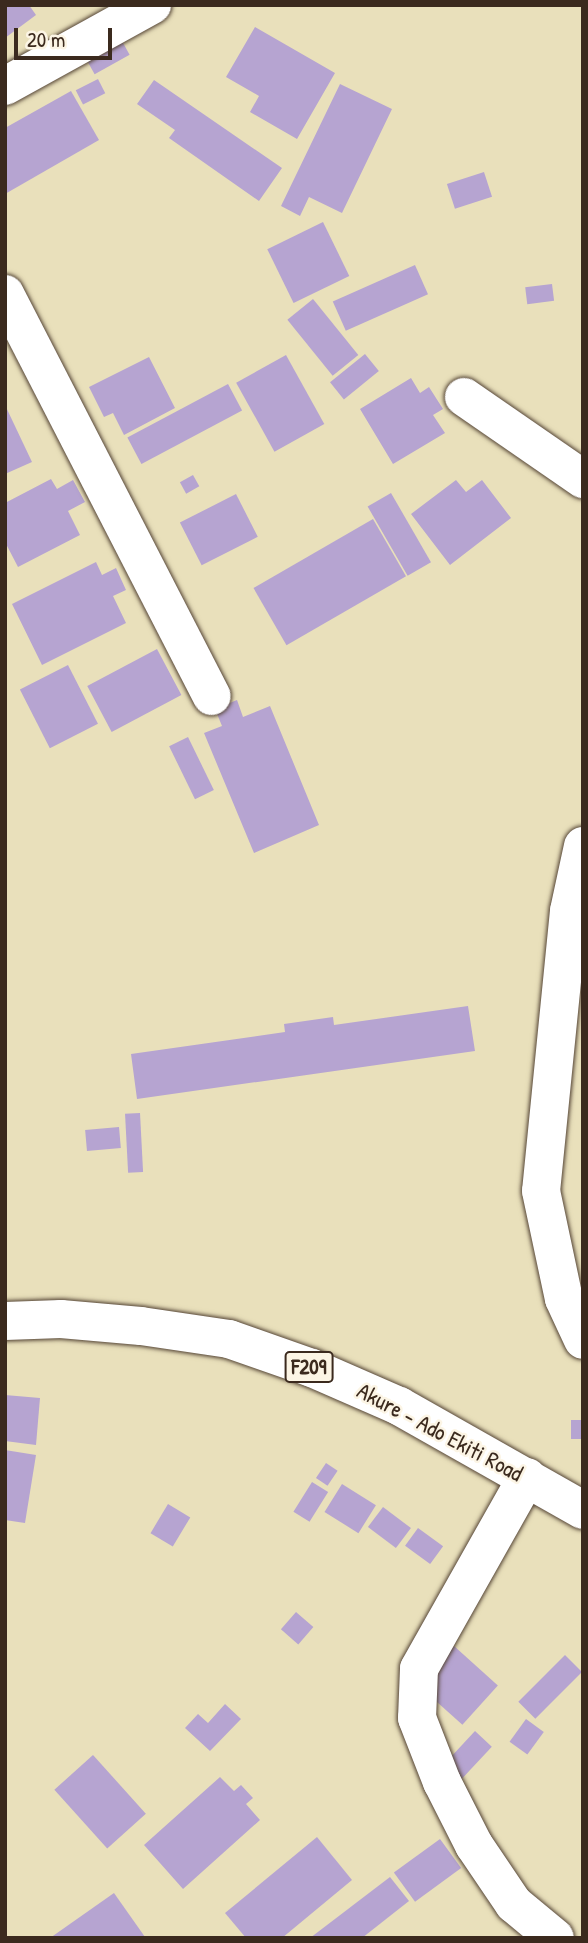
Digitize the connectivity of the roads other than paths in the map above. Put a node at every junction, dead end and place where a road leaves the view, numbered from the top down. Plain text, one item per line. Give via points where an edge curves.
1 (152, 5) edge
2 (5, 86) edge
3 (5, 294) edge
4 (464, 397) dead end
5 (583, 479) edge
6 (212, 695) dead end
7 (583, 846) edge
8 (5, 1321) edge
9 (583, 1340) edge
10 (527, 1477) junction
11 (583, 1510) edge
12 (555, 1938) edge

1 - 2 street
3 - 6 street
4 - 5 street
7 - 9 street via 567,924 541,1191 564,1299
8 - 10 street, Akure - Ado Ekiti Road / F209 via 141,1326 229,1339 399,1406
10 - 11 street, Akure - Ado Ekiti Road / F209
10 - 12 street via 419,1669 417,1718 442,1783 474,1845 514,1904

